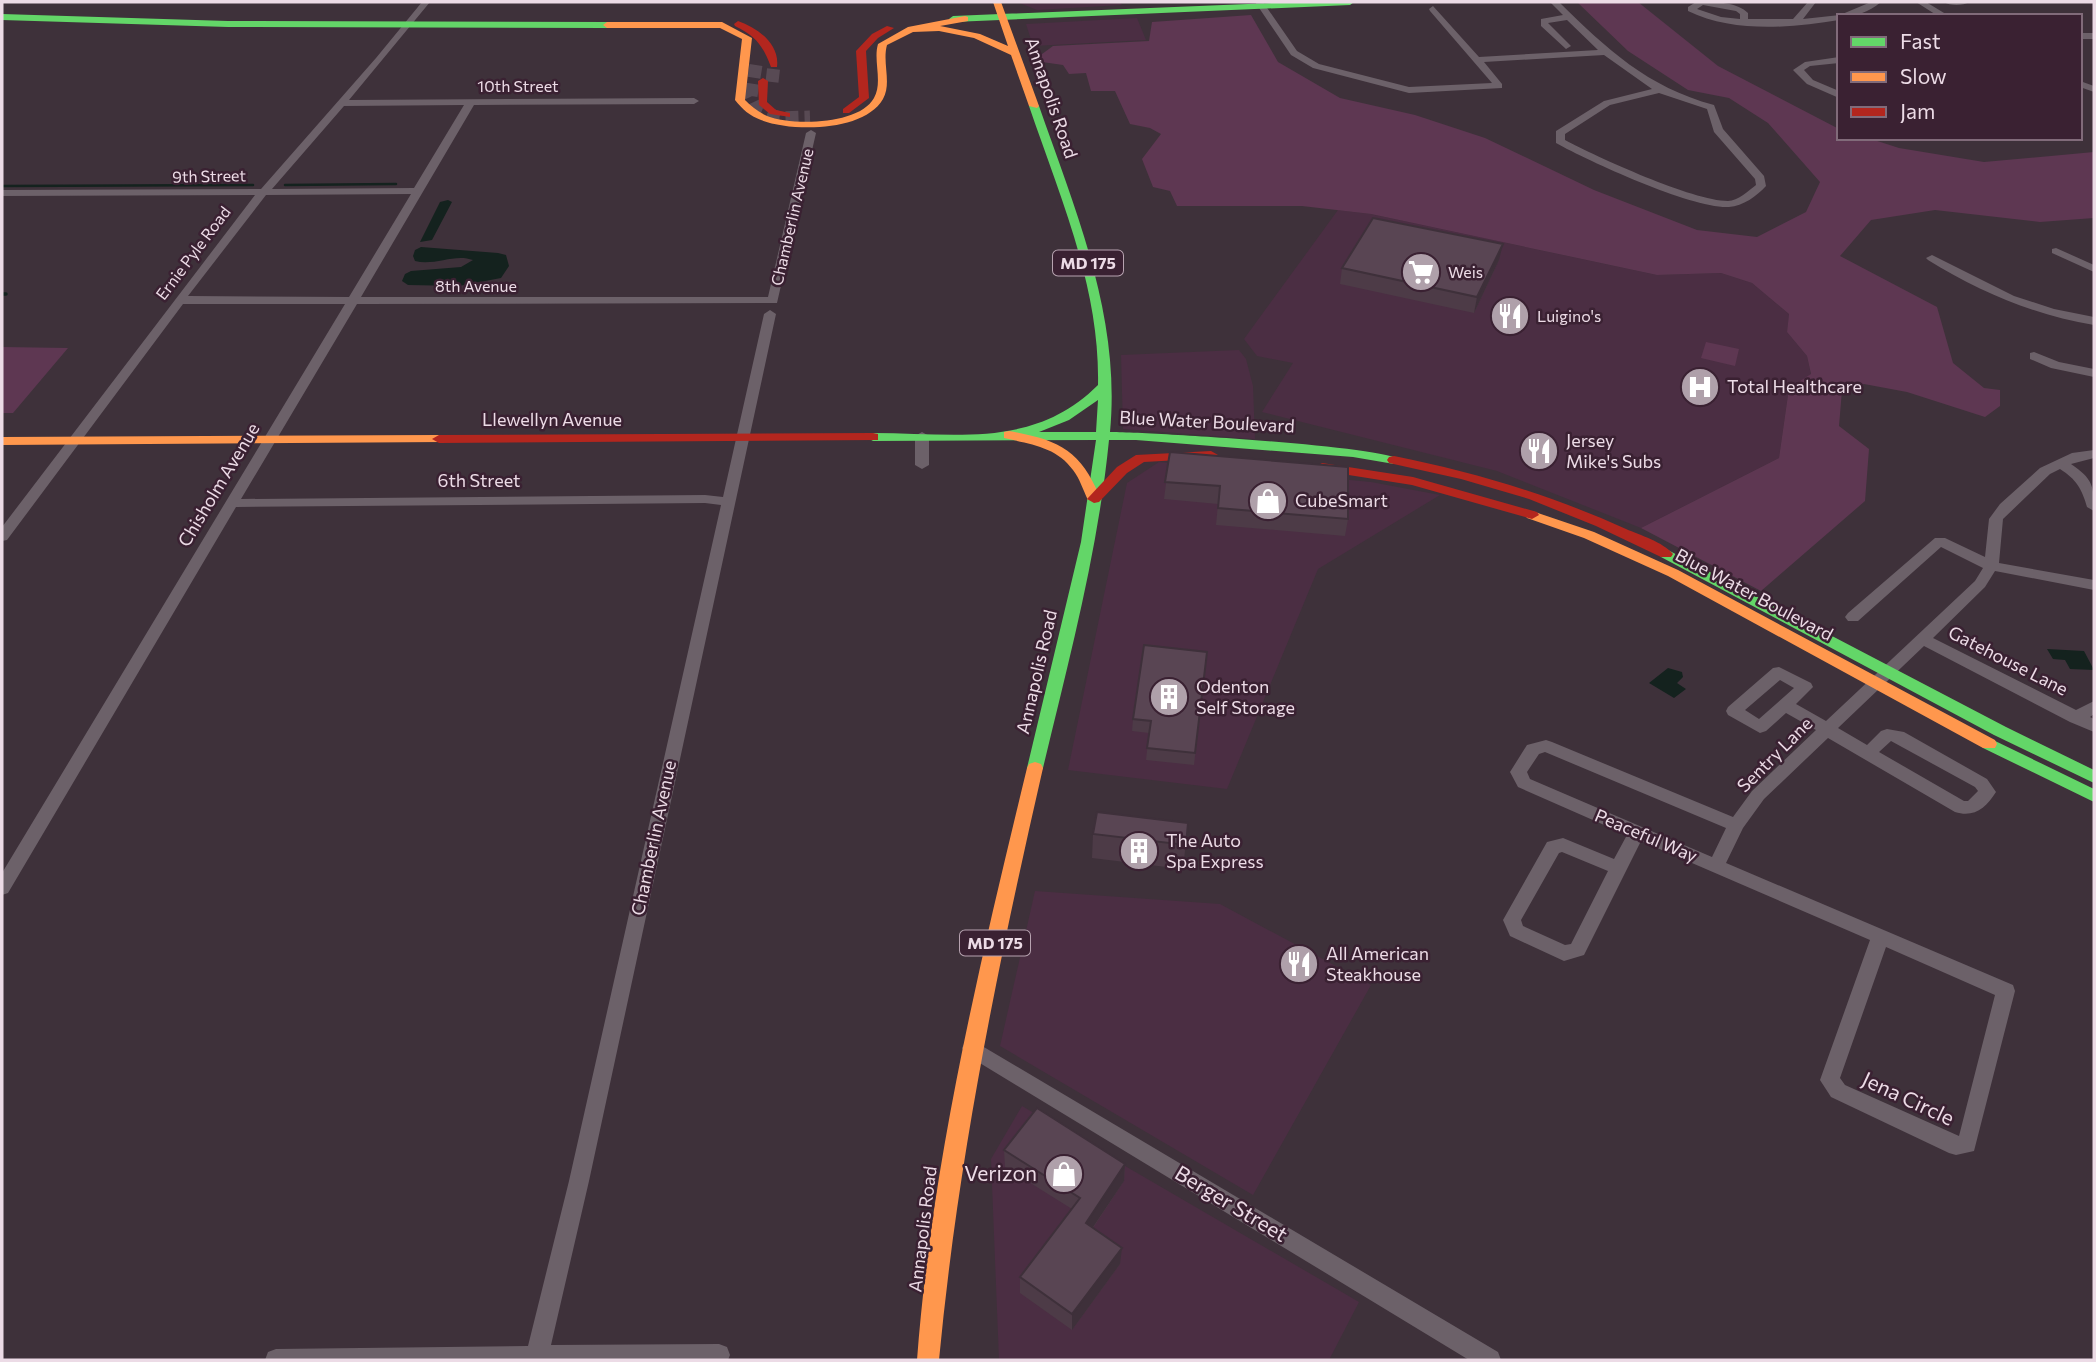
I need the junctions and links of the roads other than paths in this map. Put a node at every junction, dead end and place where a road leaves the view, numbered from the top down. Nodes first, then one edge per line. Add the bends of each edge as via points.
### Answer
1 (426, 2) edge
2 (997, 2) edge
3 (1240, 2) edge
4 (1350, 2) edge
5 (1554, 2) edge
6 (1812, 2) edge
7 (1877, 2) edge
8 (1920, 2) edge
9 (1948, 2) edge
10 (1965, 2) edge
11 (1260, 4) edge
12 (1433, 9) dead end
13 (1111, 12) junction
14 (2, 14) edge
15 (1851, 14) edge
16 (1941, 14) edge
17 (1837, 17) edge
18 (1570, 18) junction
19 (965, 19) junction
20 (1004, 19) junction
21 (1744, 21) junction
22 (1795, 23) junction
23 (408, 26) junction
24 (911, 29) junction
25 (1566, 46) dead end
26 (1605, 52) junction
27 (1015, 53) junction
28 (1477, 60) junction
29 (1837, 60) edge
30 (1659, 90) junction
31 (1837, 94) edge
32 (694, 101) dead end
33 (471, 102) junction
34 (342, 103) junction
35 (810, 125) junction
36 (264, 191) junction
37 (418, 191) junction
38 (2, 193) edge
39 (2056, 251) dead end
40 (1932, 258) dead end
41 (2094, 269) edge
42 (179, 300) junction
43 (773, 301) joint
44 (351, 302) junction
45 (770, 314) dead end
46 (2094, 321) edge
47 (2034, 356) dead end
48 (2094, 373) edge
49 (1103, 387) junction
50 (1009, 435) junction
51 (922, 436) junction
52 (1102, 436) junction
53 (743, 439) junction
54 (75, 440) junction
55 (269, 440) junction
56 (2, 441) edge
57 (2094, 454) edge
58 (1211, 456) junction
59 (2060, 463) junction
60 (922, 465) dead end
61 (1094, 499) junction
62 (727, 502) junction
63 (231, 503) junction
64 (2094, 507) edge
65 (2, 537) edge
66 (1991, 566) junction
67 (2094, 585) edge
68 (1853, 617) dead end
69 (1922, 639) junction
70 (1882, 677) junction
71 (1785, 705) dead end
72 (2094, 707) edge
73 (2076, 718) junction
74 (2094, 726) edge
75 (1827, 730) junction
76 (1868, 753) junction
77 (2094, 777) edge
78 (2094, 796) edge
79 (1736, 825) junction
80 (1637, 832) junction
81 (1716, 866) junction
82 (1618, 869) junction
83 (2, 888) edge
84 (1880, 937) junction
85 (2006, 991) joint
86 (972, 1048) junction
87 (719, 1354) dead end
88 (536, 1359) edge
89 (276, 1360) edge
90 (928, 1360) edge
91 (1490, 1360) edge

1 - 23 street, Ernie Pyle Road
2 - 20 street, Annapolis Road / MD 175
3 - 13 street
4 - 11 street
5 - 18 street
6 - 22 street
7 - 15 street
8 - 16 street
9 - 10 street
11 - 13 street
11 - 28 street via 1299,57 1399,88 1499,86
12 - 28 street
13 - 20 street
14 - 23 street
14 - 23 street via 105,22
17 - 22 street
18 - 25 street via 1544,20
18 - 26 street
19 - 20 street
19 - 24 street
19 - 35 street via 915,22 878,34 866,43 859,58 866,91 860,103
20 - 27 street, Annapolis Road / MD 175
21 - 21 street via 1697,13 1691,9 1702,2 1739,9
21 - 22 street
23 - 24 street via 722,25 747,38 740,100 744,107 765,119 799,124 844,120 869,109 880,99 880,49 890,38
23 - 34 street, Ernie Pyle Road
23 - 35 street via 706,19 742,25 771,48 766,72 771,103
24 - 27 street via 971,30
26 - 28 street
26 - 30 street via 1633,76
27 - 49 street, Annapolis Road / MD 175 via 1093,283 1102,337
29 - 31 street via 1798,70 1810,82
30 - 30 street via 1607,103 1560,133 1560,141 1635,174 1720,203 1737,203 1760,186 1762,182 1718,130 1711,107
32 - 33 street, 10th Street
33 - 34 street, 10th Street
33 - 37 street, Chisholm Avenue
34 - 36 street, Ernie Pyle Road
35 - 43 street, Chamberlin Avenue
36 - 37 street, 9th Street
36 - 38 street, 9th Street
36 - 42 street, Ernie Pyle Road
37 - 44 street, Chisholm Avenue
39 - 41 street
40 - 46 street via 2000,296
42 - 44 street, 8th Avenue
42 - 54 street, Ernie Pyle Road
43 - 44 street, 8th Avenue
44 - 55 street, Chisholm Avenue
45 - 53 street, Chamberlin Avenue
47 - 48 street
49 - 50 street via 1075,416
49 - 52 street, Annapolis Road / MD 175
50 - 51 street, Llewellyn Avenue
50 - 52 street, Llewellyn Avenue
50 - 61 street via 1046,443 1069,454 1080,464
51 - 53 street, Llewellyn Avenue
51 - 60 street
52 - 58 street, Blue Water Boulevard via 1133,448
52 - 61 street, Annapolis Road / MD 175
52 - 70 street, Blue Water Boulevard via 1305,447 1405,462 1486,481 1621,530
53 - 55 street, Llewellyn Avenue
53 - 62 street, Chamberlin Avenue
54 - 55 street, Llewellyn Avenue
54 - 56 street, Llewellyn Avenue
54 - 65 street, Ernie Pyle Road
55 - 63 street, Chisholm Avenue
57 - 59 street
58 - 61 street via 1141,458
58 - 70 street, Blue Water Boulevard via 1380,474 1500,503 1640,556
59 - 64 street via 2085,481
59 - 66 street via 1996,519
61 - 86 street, Annapolis Road / MD 175
62 - 63 street, 6th Street
62 - 88 street, Chamberlin Avenue
63 - 83 street, Chisholm Avenue
66 - 67 street
66 - 68 street via 1940,541
66 - 69 street, Sentry Lane via 1980,584
69 - 70 street, Sentry Lane
69 - 73 street, Gatehouse Lane
70 - 75 street, Sentry Lane
70 - 77 street, Blue Water Boulevard
70 - 78 street, Blue Water Boulevard via 2013,757
71 - 75 street
72 - 73 street, Gatehouse Lane
73 - 74 street, Gatehouse Lane
75 - 76 street
75 - 79 street, Sentry Lane via 1758,795
76 - 76 street via 1961,807 1972,808 1988,792 1981,783 1898,736 1887,735
79 - 80 street, Peaceful Way via 1546,746 1533,749 1518,772 1524,783
79 - 81 street, Sentry Lane
80 - 81 street, Peaceful Way
80 - 82 street
81 - 84 street, Peaceful Way
82 - 82 street via 1577,950 1564,953 1516,931 1512,920 1553,847 1563,845
84 - 85 street, Peaceful Way
84 - 85 street, Jena Circle via 1830,1080 1838,1091 1956,1146 1967,1144
86 - 90 street, Annapolis Road / MD 175 via 940,1235
86 - 91 street, Berger Street
87 - 88 street
88 - 89 street

